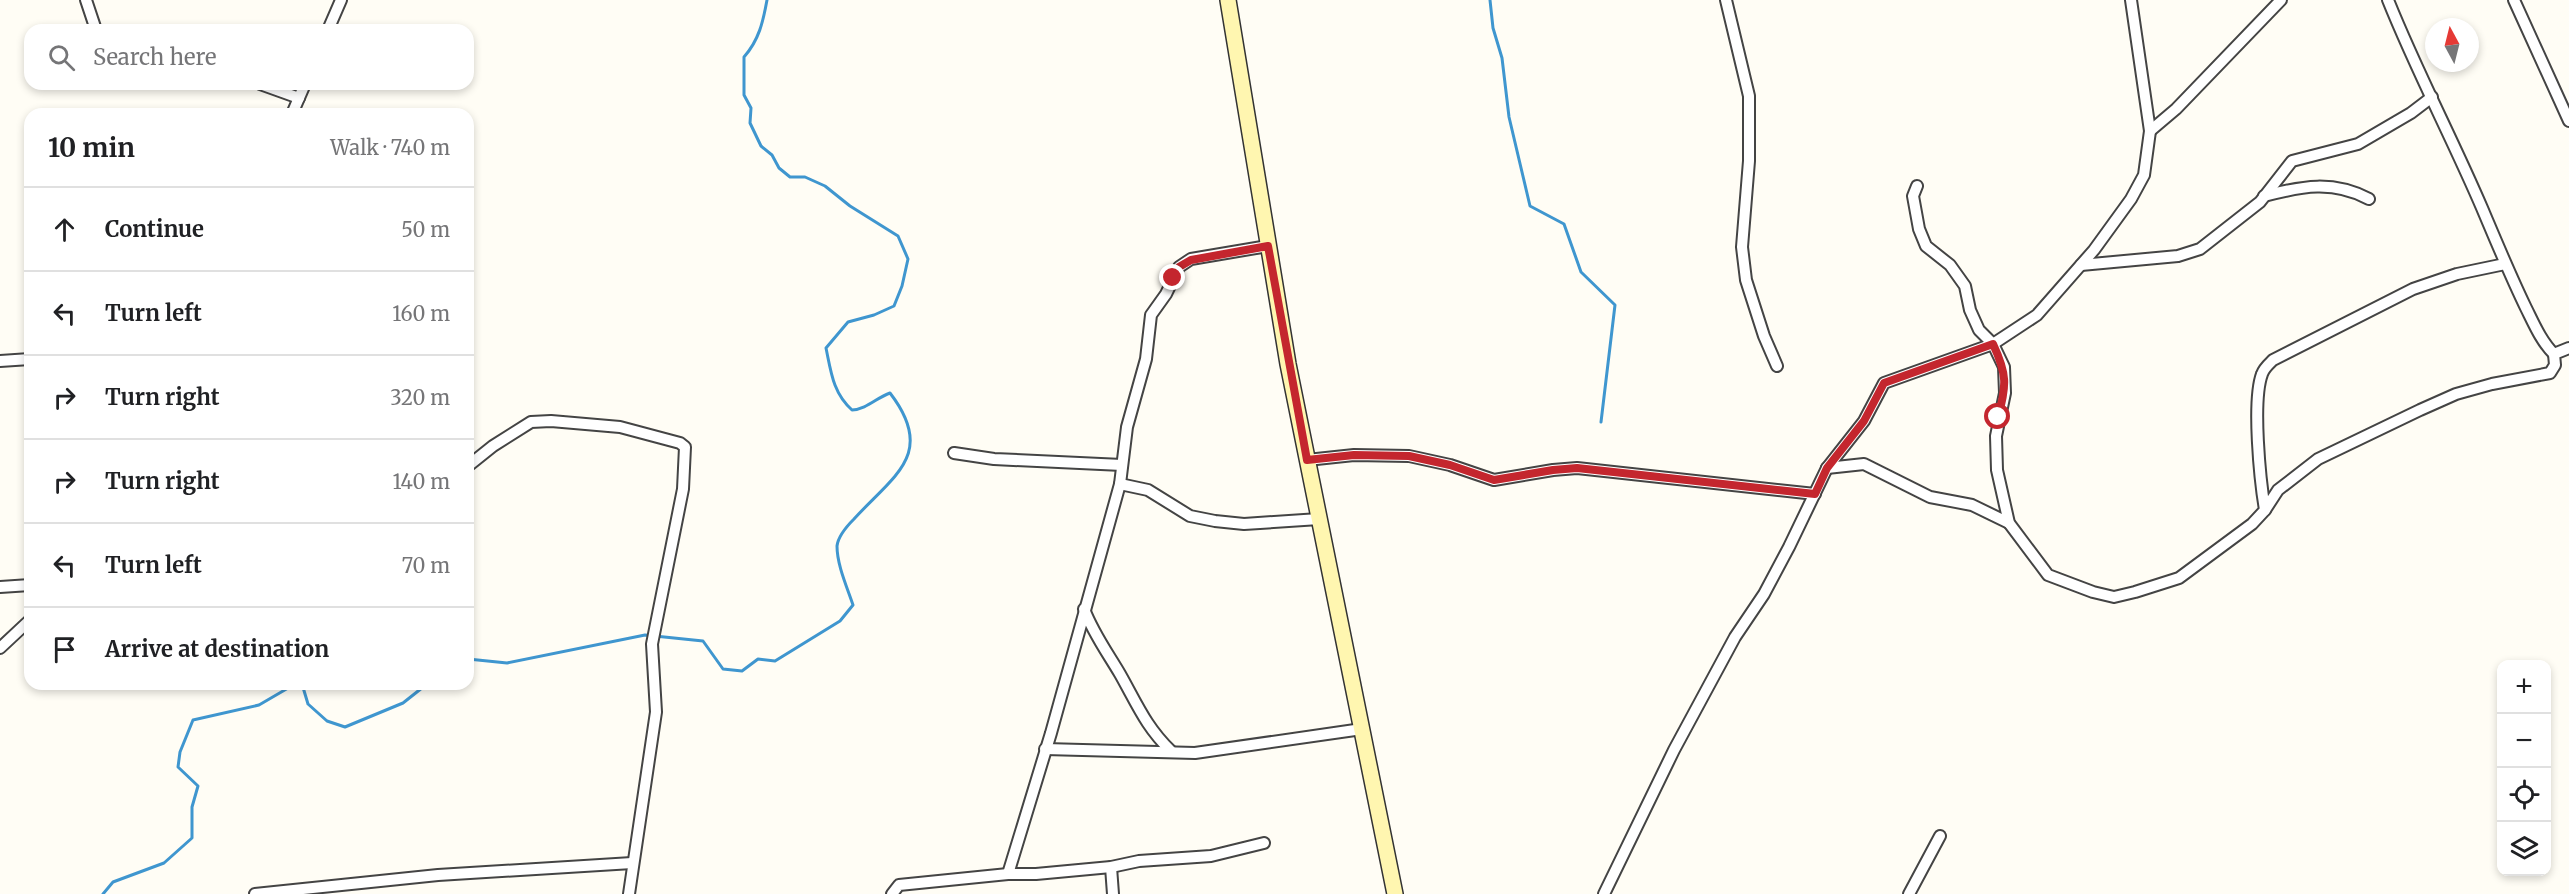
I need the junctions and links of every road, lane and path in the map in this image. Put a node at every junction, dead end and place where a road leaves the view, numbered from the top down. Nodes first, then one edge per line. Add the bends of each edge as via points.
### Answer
1 (86, 0) edge
2 (341, 0) edge
3 (1228, 0) edge
4 (1726, 0) edge
5 (2131, 0) edge
6 (2281, 0) edge
7 (2388, 0) edge
8 (2514, 0) edge
9 (94, 24) edge
10 (331, 24) edge
11 (277, 90) edge
12 (302, 90) edge
13 (2432, 97) junction
14 (299, 98) junction
15 (295, 108) edge
16 (2569, 121) edge
17 (2150, 131) junction
18 (1917, 186) dead end
19 (2264, 196) junction
20 (2369, 199) dead end
21 (1268, 246) junction
22 (2505, 264) junction
23 (2081, 266) junction
24 (1993, 344) junction
25 (2569, 348) edge
26 (2554, 354) junction
27 (24, 359) edge
28 (0, 361) edge
29 (1778, 366) dead end
30 (954, 453) dead end
31 (1307, 460) junction
32 (474, 462) edge
33 (1122, 465) junction
34 (1827, 468) junction
35 (1120, 484) junction
36 (1815, 494) junction
37 (2265, 510) junction
38 (1319, 519) junction
39 (2009, 523) junction
40 (24, 585) edge
41 (0, 587) edge
42 (1084, 609) junction
43 (24, 626) edge
44 (0, 648) edge
45 (1362, 729) junction
46 (1045, 749) junction
47 (1170, 751) junction
48 (1940, 836) dead end
49 (1264, 843) dead end
50 (632, 863) junction
51 (1111, 867) junction
52 (1008, 874) junction
53 (255, 894) edge
54 (629, 894) edge
55 (892, 894) edge
56 (1113, 894) edge
57 (1395, 894) edge
58 (1604, 894) edge
59 (1909, 894) edge

1 - 9 street
2 - 10 street
3 - 21 main road
4 - 29 street via 1749,96 1749,161 1742,247 1746,280
5 - 17 street
6 - 17 street
7 - 13 street
8 - 16 street
11 - 14 street
12 - 14 street
13 - 19 street via 2358,144 2292,161
13 - 22 street
14 - 15 street
17 - 23 street via 2144,176
18 - 24 street via 1914,196 1926,246 1950,265 1965,286 1979,330
19 - 20 street via 2293,188 2318,187 2350,189
19 - 23 street via 2200,249 2178,256
21 - 31 main road
21 - 33 street via 1191,260 1179,267 1151,315 1146,359 1127,427
22 - 26 street via 2542,340
22 - 37 street via 2413,289 2273,360 2261,375 2258,409
23 - 24 street via 2037,315
24 - 34 street via 1884,383 1864,421
24 - 39 street via 2004,367 2005,393 1996,436 1998,471
25 - 26 street
26 - 37 street via 2555,365 2550,373 2456,394 2318,459 2278,490
27 - 28 street
30 - 33 street via 994,459
31 - 36 street via 1354,455 1409,456 1494,480 1577,468
31 - 38 main road
32 - 50 street via 531,422 621,427 685,447 682,489 652,644 656,712
33 - 35 street
34 - 36 street
34 - 39 street via 1864,464 1930,497 1972,505
35 - 38 street via 1148,490 1190,516 1244,524
35 - 42 street
36 - 58 street via 1764,594 1674,750
37 - 39 street via 2179,578 2114,597 2048,576
38 - 45 main road
40 - 41 street
42 - 46 street
42 - 47 street via 1139,711
43 - 44 street
45 - 47 street via 1195,753
45 - 57 main road
46 - 47 street
46 - 52 street
48 - 59 street
49 - 51 street via 1210,856
50 - 53 street via 438,875
50 - 54 street
51 - 52 street
51 - 56 street
52 - 55 street via 899,885

